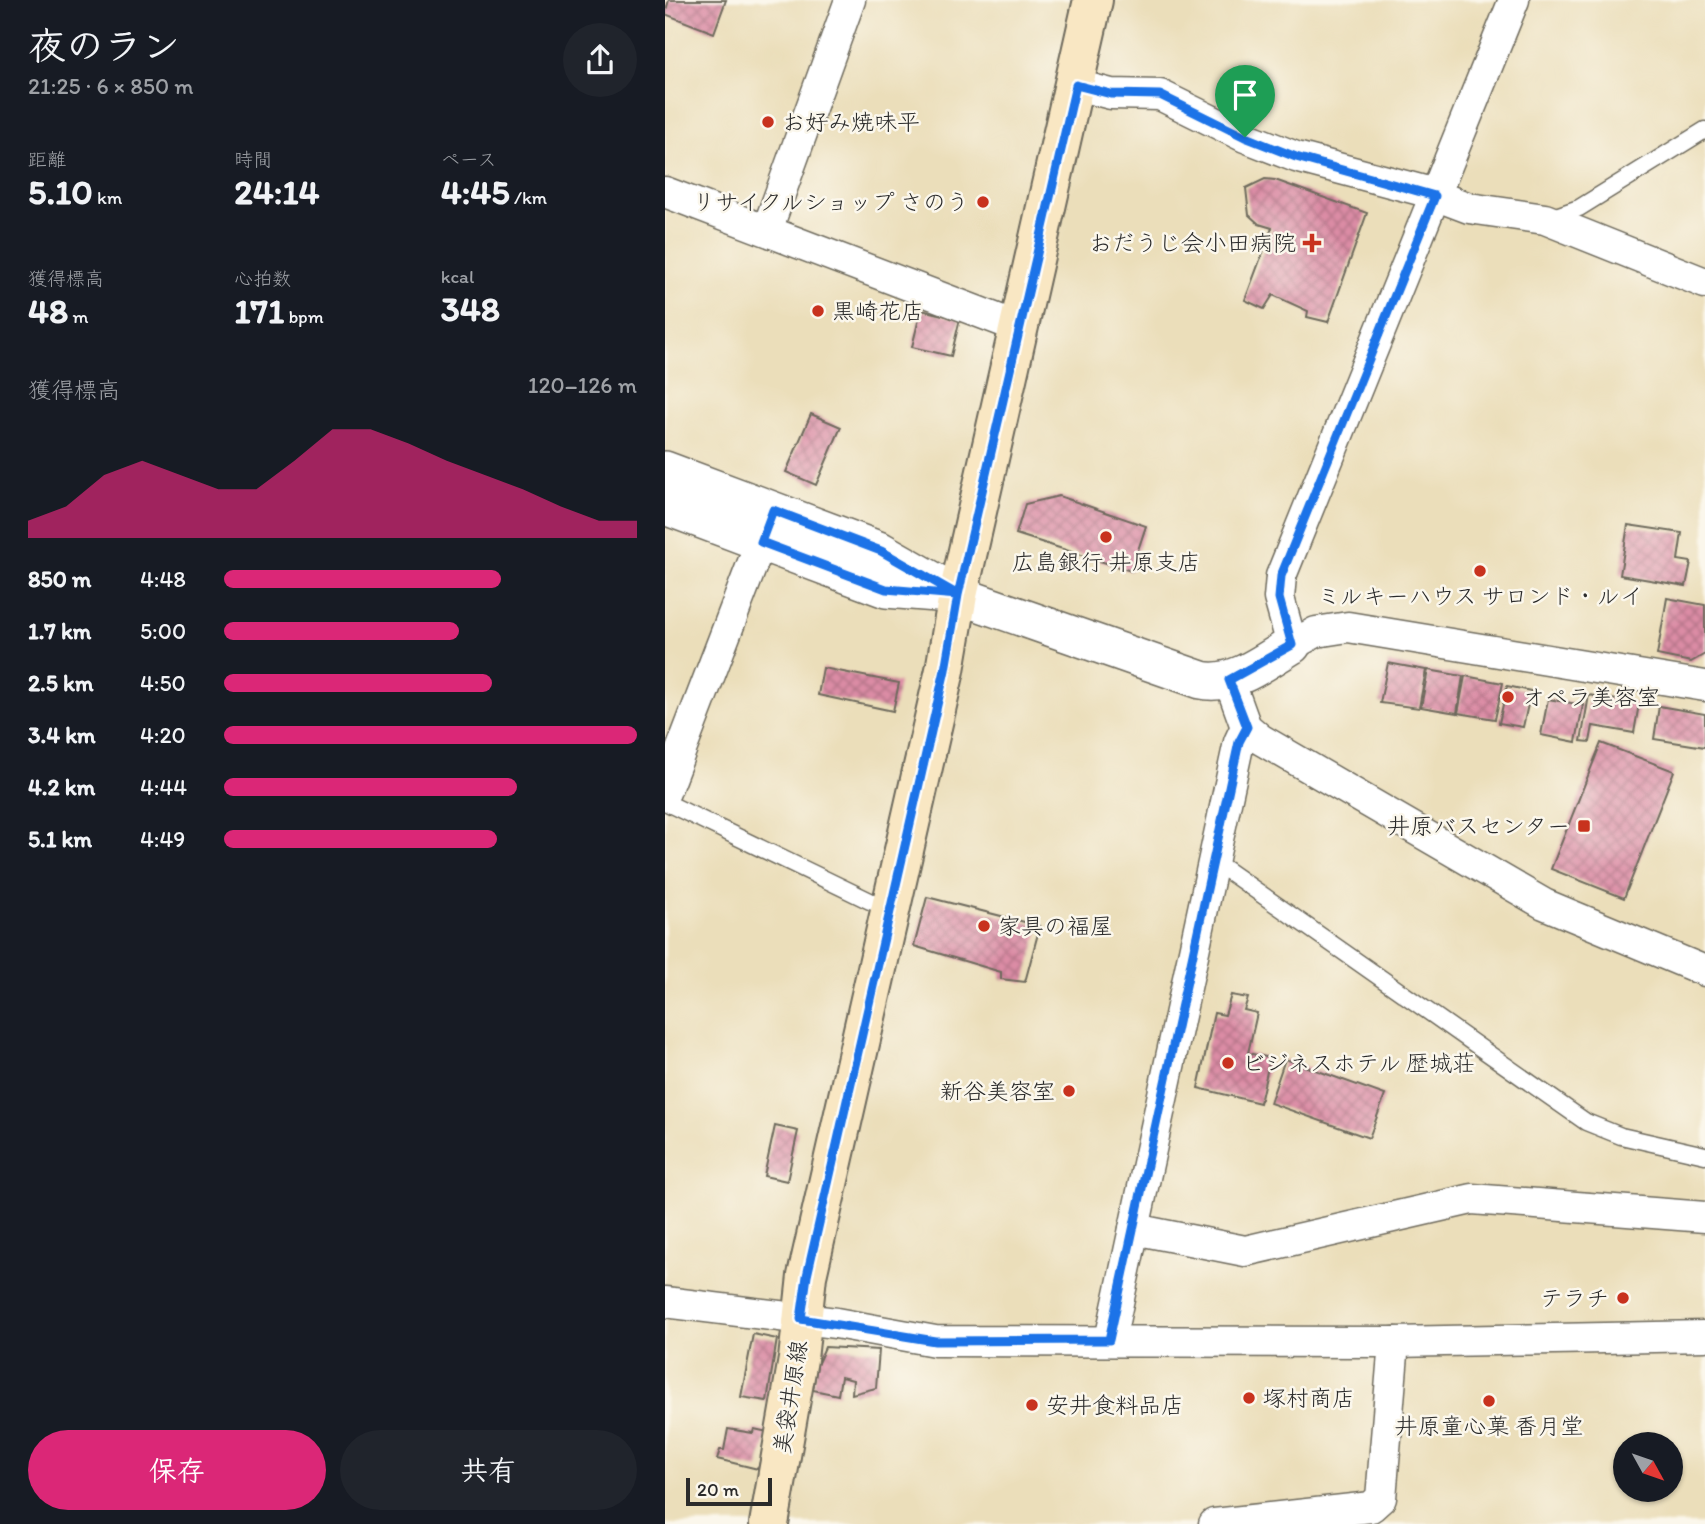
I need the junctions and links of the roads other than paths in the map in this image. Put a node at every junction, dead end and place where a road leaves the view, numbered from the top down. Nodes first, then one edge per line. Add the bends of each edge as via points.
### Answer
1 (850, 0) edge
2 (1093, 0) edge
3 (1514, 0) edge
4 (1076, 85) junction
5 (1705, 130) edge
6 (665, 192) edge
7 (1435, 196) junction
8 (1545, 219) junction
9 (767, 229) junction
10 (1705, 282) edge
11 (1018, 327) junction
12 (665, 470) edge
13 (665, 506) edge
14 (767, 526) junction
15 (958, 595) junction
16 (1292, 645) junction
17 (1229, 680) junction
18 (1705, 686) edge
19 (1247, 727) junction
20 (665, 792) edge
21 (665, 802) edge
22 (1211, 859) junction
23 (891, 908) junction
24 (1705, 971) edge
25 (1705, 1155) edge
26 (1705, 1217) edge
27 (1134, 1229) junction
28 (665, 1302) edge
29 (801, 1319) junction
30 (1705, 1336) edge
31 (1109, 1340) junction
32 (1394, 1342) junction
33 (1370, 1516) edge
34 (769, 1524) edge
35 (1214, 1524) edge

1 - 9 street
2 - 4 main road, 美袋井原線
3 - 7 street
4 - 7 street via 1111,94 1160,95 1296,157
4 - 11 main road, 美袋井原線
5 - 8 lane via 1579,208
6 - 9 street
7 - 8 street via 1469,208
7 - 16 street via 1281,576 1279,598
8 - 10 street
9 - 11 street
11 - 15 main road, 美袋井原線
12 - 14 street
13 - 14 street
14 - 15 street via 881,551
14 - 20 street
15 - 17 street via 1201,680
15 - 23 main road, 美袋井原線
16 - 17 street
16 - 18 street via 1316,632 1348,627
17 - 19 street
19 - 22 street via 1239,742
19 - 24 street via 1544,904
21 - 23 lane
22 - 25 lane via 1586,1122 1621,1136
22 - 27 street
23 - 29 main road, 美袋井原線
26 - 27 street via 1472,1199 1245,1251
27 - 31 street
28 - 29 street
29 - 31 street via 935,1341
29 - 34 main road, 美袋井原線
30 - 32 street
31 - 32 street
32 - 33 street via 1381,1498
33 - 35 street

